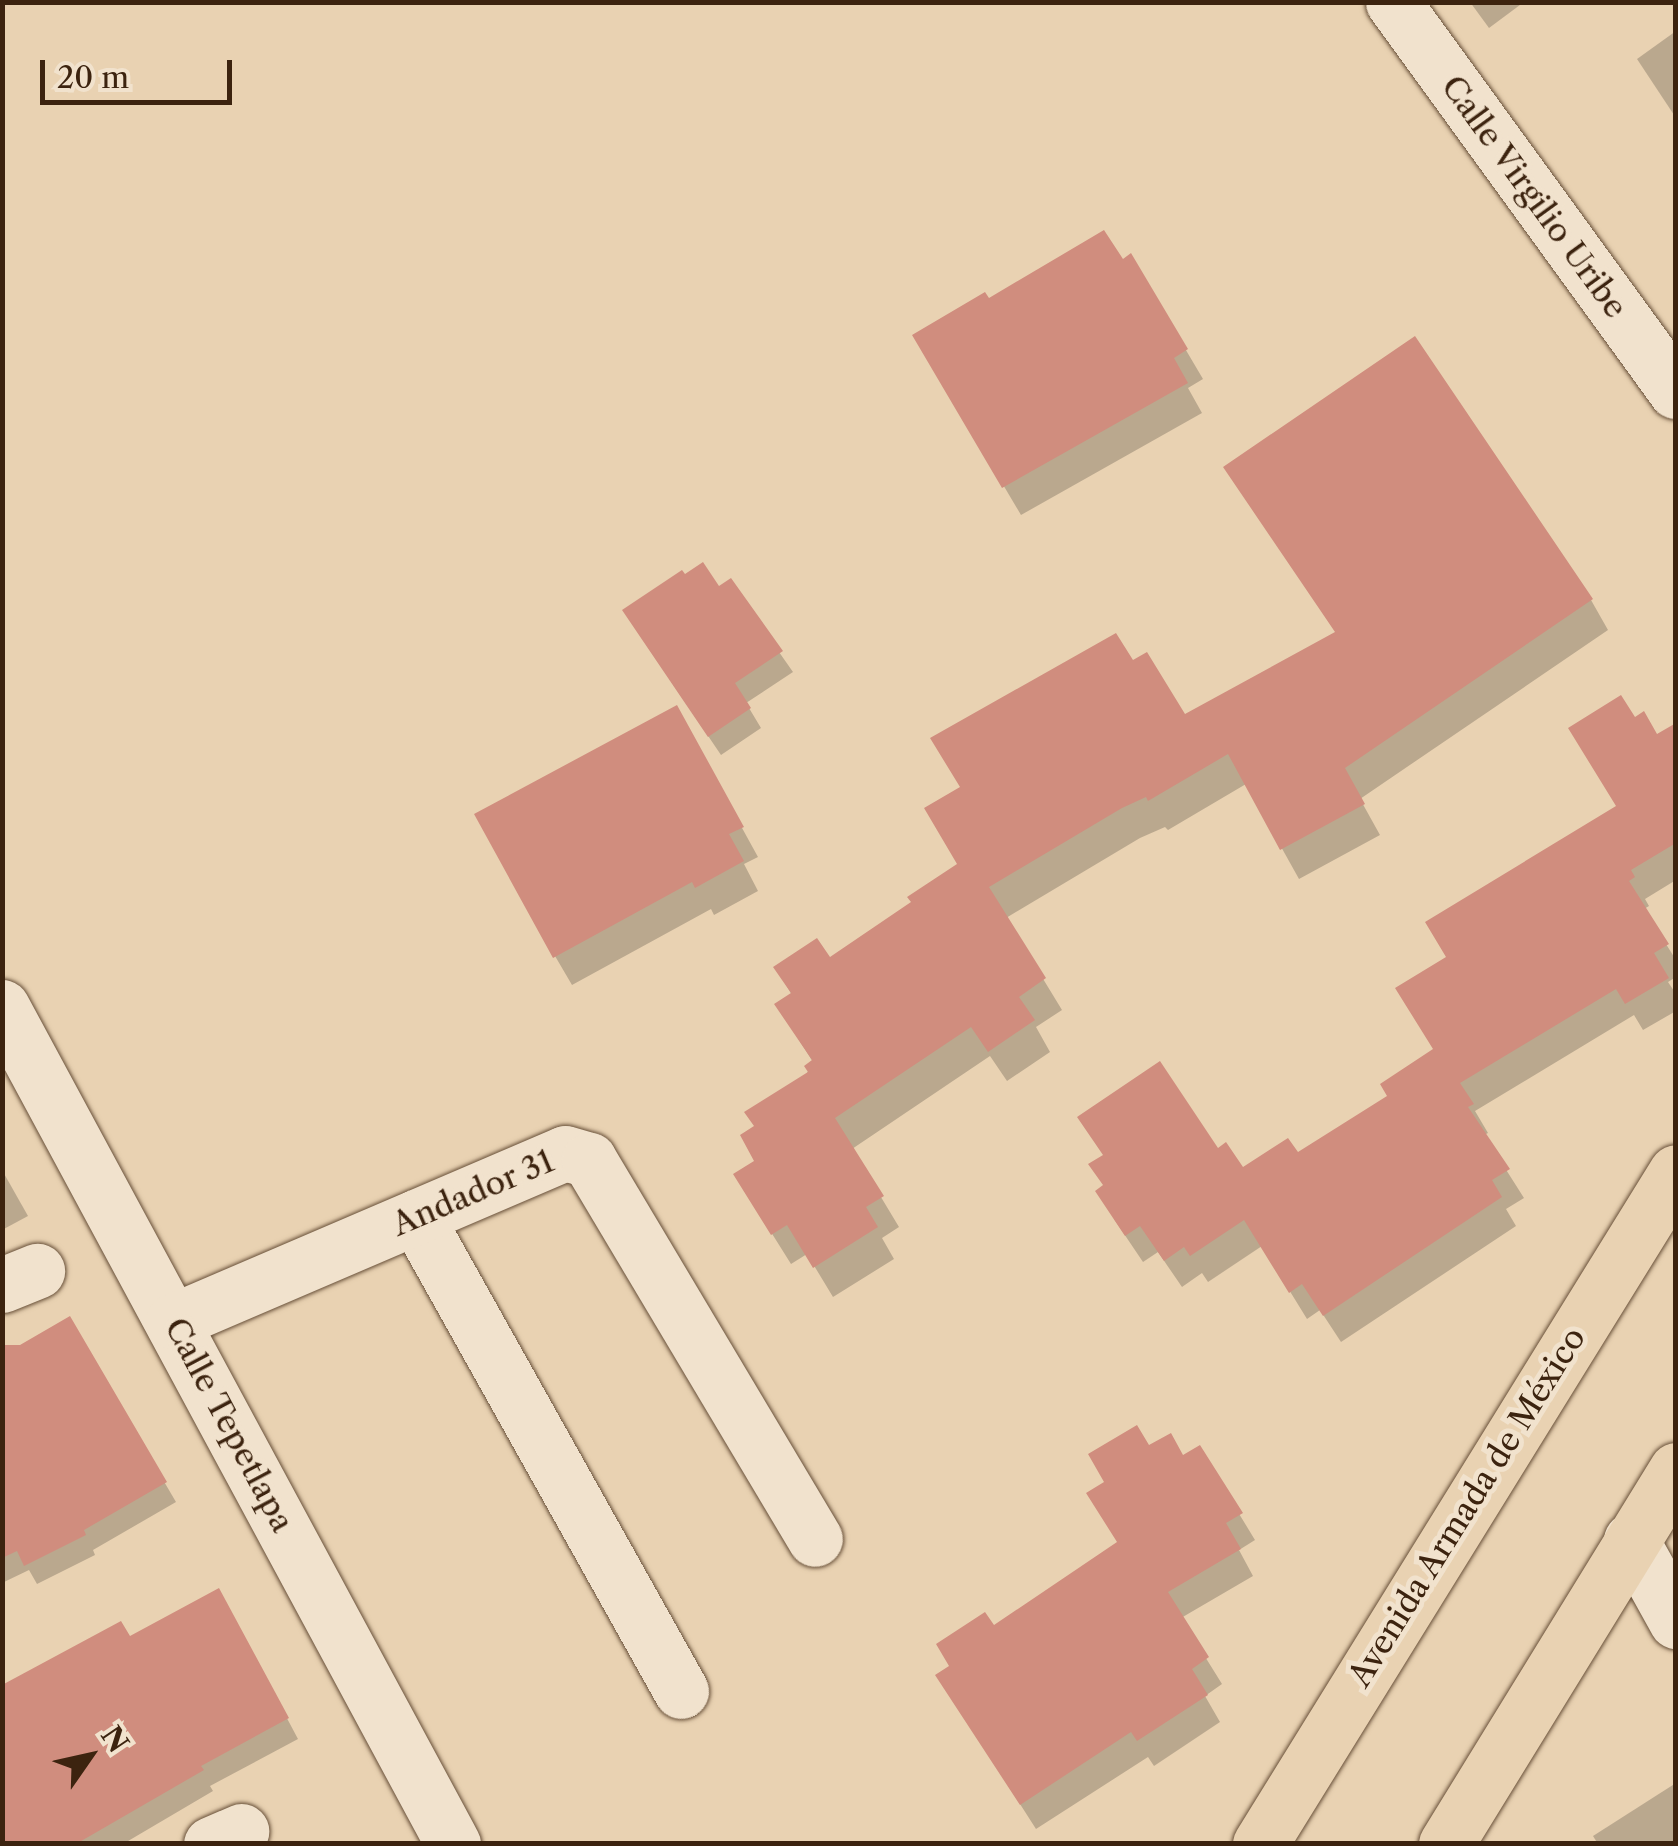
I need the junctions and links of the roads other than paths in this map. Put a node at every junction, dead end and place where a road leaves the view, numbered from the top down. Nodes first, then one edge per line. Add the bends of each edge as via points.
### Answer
1 (1394, 2) edge
2 (1676, 391) edge
3 (2, 1007) edge
4 (1676, 1172) edge
5 (416, 1216) junction
6 (173, 1321) junction
7 (1676, 1470) edge
8 (815, 1539) dead end
9 (1631, 1540) junction
10 (1676, 1621) edge
11 (681, 1691) dead end
12 (453, 1844) edge
13 (1260, 1844) edge
14 (1446, 1844) edge

1 - 2 street, Calle Virgilio Uribe
3 - 6 street, Calle Tepetlapa
4 - 13 main road, Avenida Armada de México
5 - 6 street, Andador 31
5 - 8 street, Andador 31 via 565,1153 588,1160
5 - 11 street
6 - 12 street, Calle Tepetlapa
7 - 9 main road
9 - 10 street
9 - 14 main road

